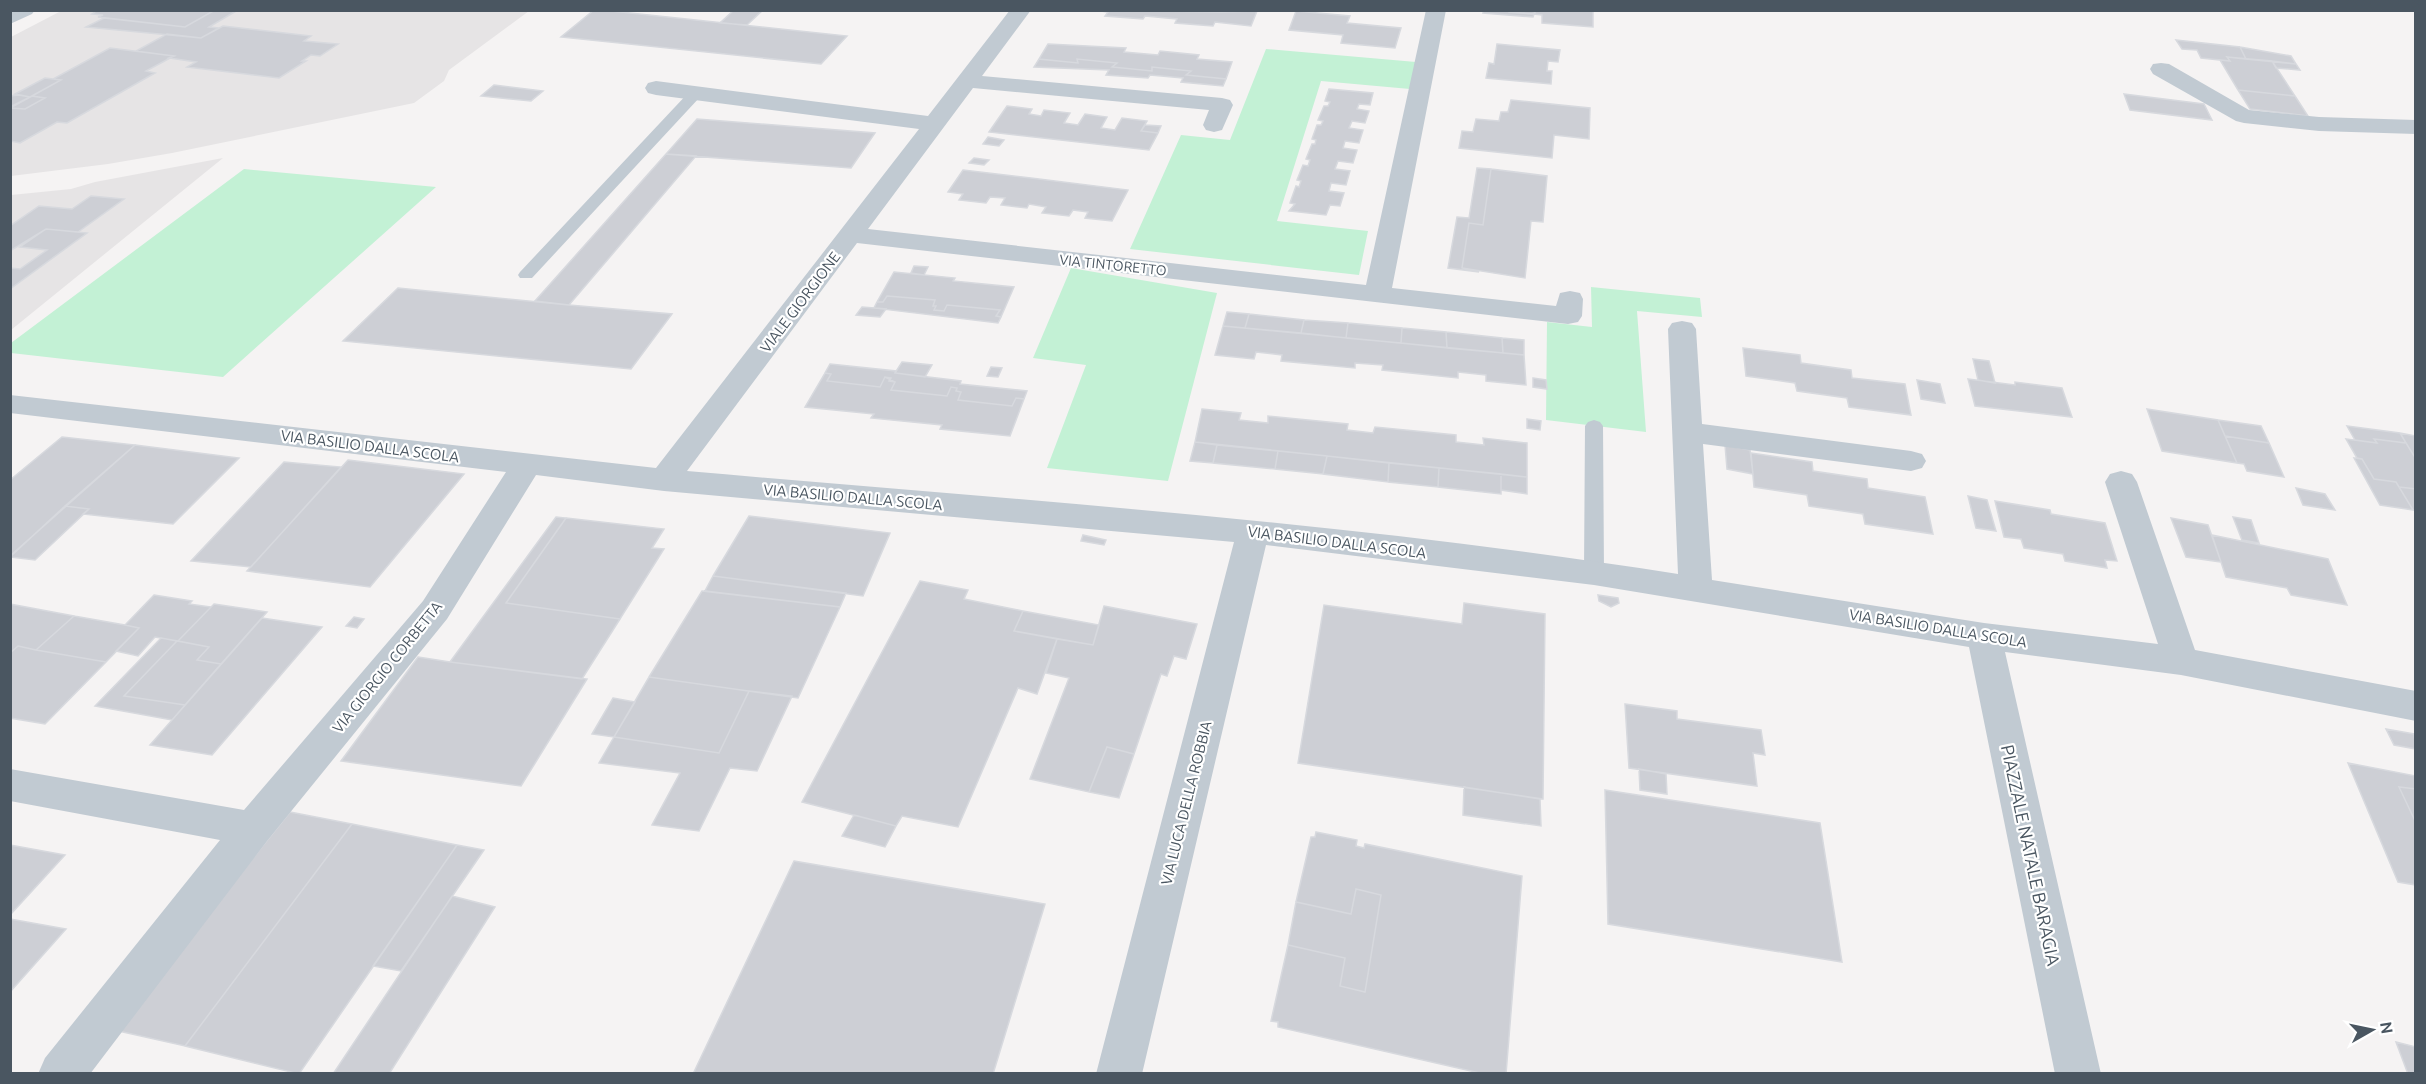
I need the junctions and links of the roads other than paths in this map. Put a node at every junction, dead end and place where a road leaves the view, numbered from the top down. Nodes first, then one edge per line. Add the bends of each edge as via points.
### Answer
1 (25, 10) edge
2 (1021, 10) edge
3 (1436, 10) edge
4 (10, 18) edge
5 (2161, 69) dead end
6 (969, 81) junction
7 (656, 88) dead end
8 (695, 94) junction
9 (935, 124) junction
10 (1214, 125) dead end
11 (2415, 128) edge
12 (850, 235) junction
13 (526, 275) dead end
14 (1377, 294) junction
15 (1570, 299) dead end
16 (1682, 329) dead end
17 (10, 404) edge
18 (1594, 426) dead end
19 (1687, 432) junction
20 (1911, 461) dead end
21 (527, 464) junction
22 (664, 480) junction
23 (2121, 482) dead end
24 (1253, 532) junction
25 (1594, 573) junction
26 (1696, 589) junction
27 (1983, 636) junction
28 (2181, 661) junction
29 (2415, 706) edge
30 (10, 785) edge
31 (253, 829) junction
32 (61, 1074) edge
33 (1119, 1074) edge
34 (2078, 1074) edge

1 - 4 street
2 - 6 street, VIALE GIORGIONE
3 - 14 street
5 - 11 street via 2244,116
6 - 9 street, VIALE GIORGIONE
6 - 10 street via 1222,105
7 - 8 street
8 - 9 street
8 - 13 lane
9 - 12 street, VIALE GIORGIONE
12 - 14 street, VIA TINTORETTO
12 - 22 street, VIALE GIORGIONE
14 - 15 street, VIA TINTORETTO via 1568,316
16 - 19 street
17 - 21 street, VIA BASILIO DALLA SCOLA
18 - 25 lane
19 - 20 street
19 - 26 street
21 - 22 street, VIA BASILIO DALLA SCOLA
21 - 31 street, VIA GIORGIO CORBETTA via 435,610
22 - 24 street, VIA BASILIO DALLA SCOLA
23 - 28 street
24 - 25 street, VIA BASILIO DALLA SCOLA
24 - 33 street, VIA LUCA DELLA ROBBIA
25 - 26 street, VIA BASILIO DALLA SCOLA
26 - 27 street, VIA BASILIO DALLA SCOLA
27 - 28 street, VIA BASILIO DALLA SCOLA
27 - 34 street, PIAZZALE NATALE BARAGIA
28 - 29 street, VIA BASILIO DALLA SCOLA
30 - 31 street
31 - 32 street, VIA GIORGIO CORBETTA

